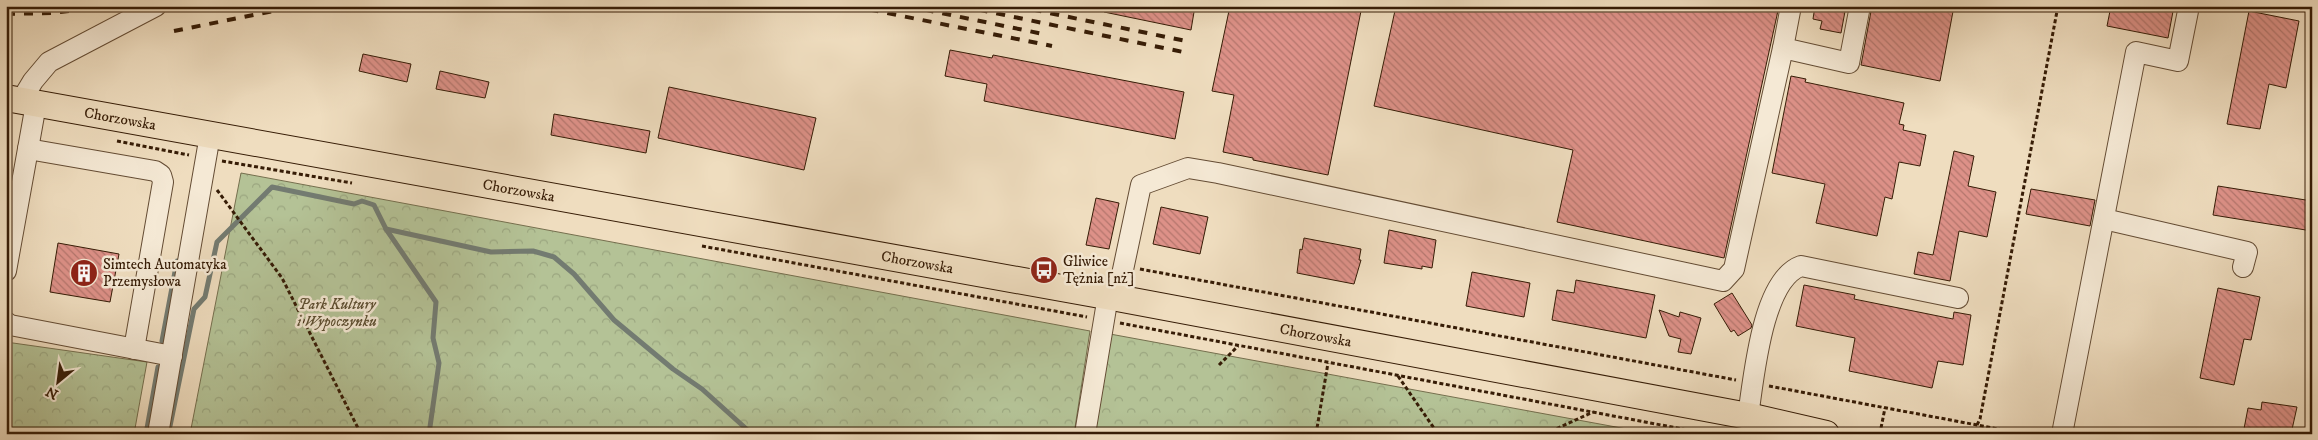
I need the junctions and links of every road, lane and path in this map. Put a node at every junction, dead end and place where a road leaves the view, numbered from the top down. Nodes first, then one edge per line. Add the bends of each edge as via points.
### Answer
1 (156, 6) edge
2 (1791, 6) edge
3 (1860, 6) edge
4 (2058, 6) edge
5 (2188, 6) edge
6 (1783, 48) junction
7 (21, 101) edge
8 (28, 149) junction
9 (207, 155) junction
10 (361, 185) dead end
11 (2104, 219) junction
12 (693, 245) dead end
13 (1076, 257) dead end
14 (1124, 266) junction
15 (2243, 267) dead end
16 (6, 271) edge
17 (1958, 298) dead end
18 (1110, 305) junction
19 (6, 322) edge
20 (1238, 346) junction
21 (134, 349) junction
22 (172, 356) junction
23 (1328, 364) junction
24 (1219, 365) dead end
25 (1398, 375) junction
26 (1753, 383) junction
27 (1885, 408) junction
28 (1593, 412) junction
29 (1748, 416) junction
30 (1977, 425) junction
31 (1882, 428) dead end
32 (158, 434) edge
33 (361, 434) edge
34 (1084, 434) edge
35 (1316, 434) edge
36 (1438, 434) edge
37 (1545, 434) edge
38 (1709, 434) edge
39 (1826, 434) edge
40 (2025, 434) edge
41 (2062, 434) edge

1 - 7 street via 48,62
2 - 6 street
3 - 6 street via 1849,63
4 - 30 path
5 - 11 street via 2178,61 2136,52
6 - 14 street via 1734,269 1723,280 1188,168 1142,185
7 - 8 street
7 - 9 main road, Chorzowska
8 - 16 street
8 - 21 street via 155,171 161,175 163,182
9 - 10 path
9 - 18 main road, Chorzowska
9 - 22 street
9 - 33 path via 282,278
11 - 15 street via 2247,252
11 - 41 street
12 - 18 path
13 - 14 path
14 - 18 street
14 - 26 path
17 - 26 street via 1801,266 1783,278 1768,306
18 - 20 path
18 - 29 main road, Chorzowska
18 - 34 street
19 - 21 street
20 - 23 path
20 - 24 path
21 - 22 street
22 - 32 street
23 - 25 path
23 - 35 path
25 - 28 path
25 - 36 path
26 - 27 path
26 - 29 street
27 - 30 path
27 - 31 path
28 - 37 path
28 - 38 path
29 - 39 main road, Chorzowska
30 - 40 path

